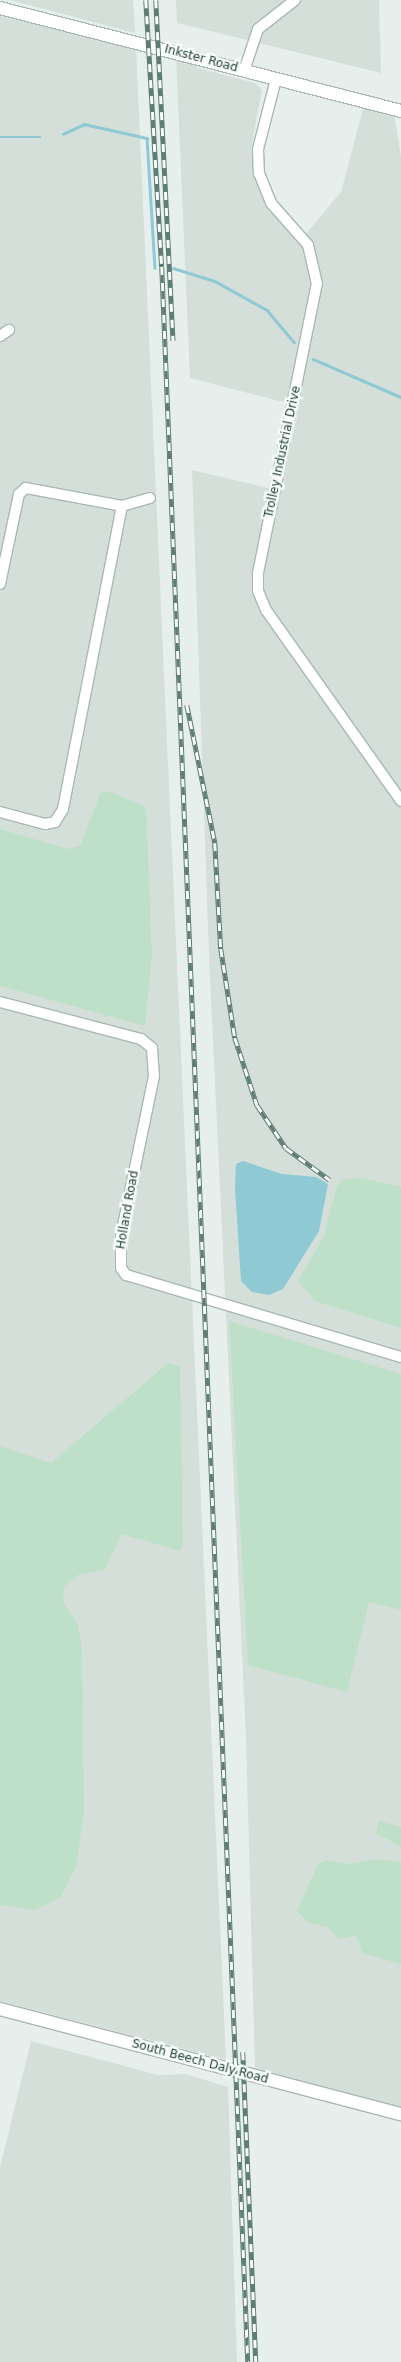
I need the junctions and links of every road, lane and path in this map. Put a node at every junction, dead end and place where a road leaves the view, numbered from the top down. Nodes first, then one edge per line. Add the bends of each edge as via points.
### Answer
1 (295, 0) edge
2 (0, 8) edge
3 (244, 71) junction
4 (276, 80) junction
5 (401, 111) edge
6 (9, 330) dead end
7 (0, 336) edge
8 (150, 498) dead end
9 (122, 506) junction
10 (0, 584) edge
11 (401, 801) edge
12 (0, 812) edge
13 (0, 1002) edge
14 (401, 1357) edge
15 (0, 2010) edge
16 (401, 2114) edge

1 - 3 street via 258,29
2 - 3 street, Inkster Road
3 - 4 street, Inkster Road
4 - 5 street, Inkster Road
4 - 11 street, Trolley Industrial Drive via 258,149 259,173 271,203 308,245 317,283 258,574 258,591 266,610
6 - 7 street
8 - 9 street
9 - 10 street via 26,488 19,494
9 - 12 street via 63,809 55,822 46,824
13 - 14 street, Holland Road via 141,1039 152,1048 154,1076 121,1236 120,1262 126,1275
15 - 16 street, South Beech Daly Road

